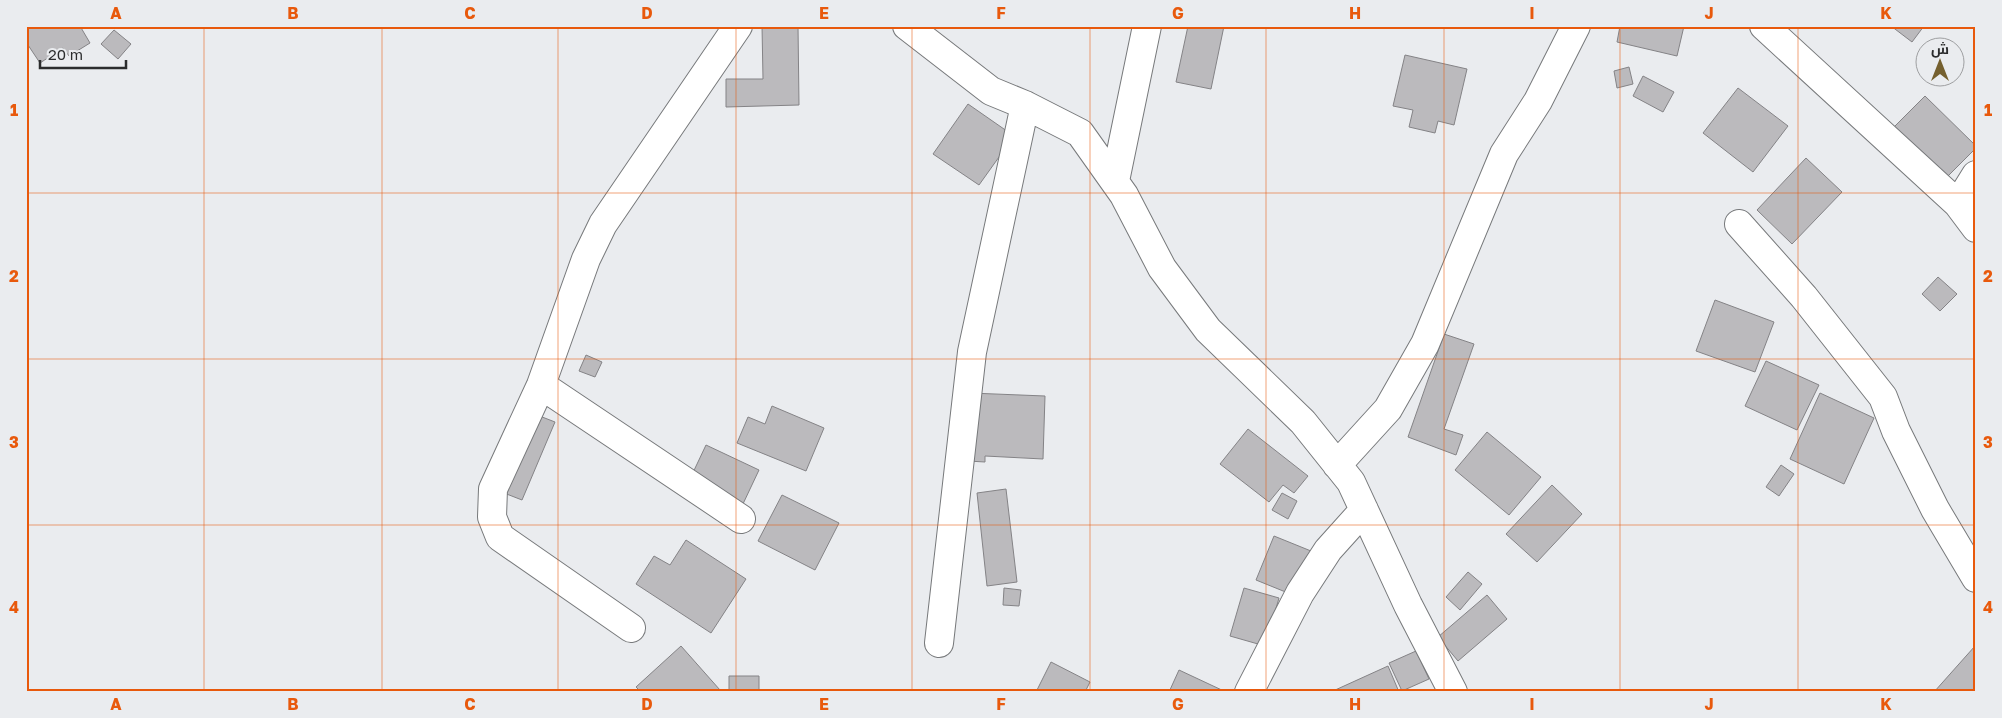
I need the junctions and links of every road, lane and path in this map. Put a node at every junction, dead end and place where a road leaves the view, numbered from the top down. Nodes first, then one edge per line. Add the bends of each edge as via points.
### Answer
1 (738, 26) edge
2 (907, 26) edge
3 (1147, 26) edge
4 (1576, 26) edge
5 (1764, 26) edge
6 (1025, 105) junction
7 (1976, 175) edge
8 (1114, 181) junction
9 (1958, 204) junction
10 (1739, 224) dead end
11 (1976, 228) edge
12 (541, 385) junction
13 (1337, 465) junction
14 (1364, 510) junction
15 (741, 519) dead end
16 (1976, 578) edge
17 (631, 628) dead end
18 (939, 643) dead end
19 (1249, 692) edge
20 (1453, 692) edge

1 - 12 street via 604,224 586,258
2 - 6 street via 991,91
3 - 8 street
4 - 13 street via 1538,100 1504,154 1426,344 1388,409
5 - 9 street
6 - 8 street via 1080,133
6 - 18 street via 972,352
7 - 9 street
8 - 13 street via 1162,268 1208,330 1303,422
9 - 11 street
10 - 16 street via 1804,297 1883,397 1935,510
12 - 15 street
12 - 17 street via 493,489 492,517 500,537
13 - 14 street via 1351,482
14 - 19 street via 1328,550 1300,593
14 - 20 street

